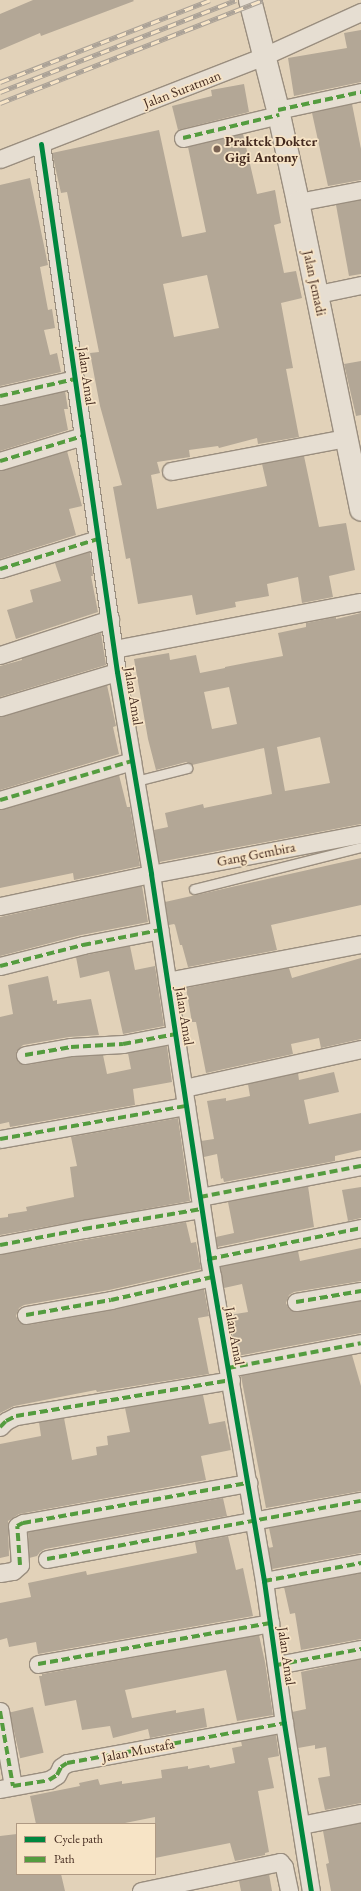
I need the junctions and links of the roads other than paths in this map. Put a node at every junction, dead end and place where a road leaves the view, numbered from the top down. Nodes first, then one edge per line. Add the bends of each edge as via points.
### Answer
1 (250, 0) edge
2 (361, 12) edge
3 (264, 56) junction
4 (361, 92) edge
5 (279, 112) junction
6 (183, 138) dead end
7 (41, 144) junction
8 (0, 160) edge
9 (361, 190) edge
10 (298, 202) junction
11 (361, 285) edge
12 (318, 294) junction
13 (75, 379) junction
14 (0, 396) edge
15 (83, 436) junction
16 (346, 438) junction
17 (0, 461) edge
18 (356, 461) edge
19 (171, 471) dead end
20 (361, 510) edge
21 (98, 539) junction
22 (0, 569) edge
23 (361, 602) edge
24 (110, 619) junction
25 (114, 649) junction
26 (0, 655) edge
27 (117, 672) junction
28 (0, 707) edge
29 (132, 761) junction
30 (187, 768) dead end
31 (136, 781) junction
32 (0, 800) edge
33 (361, 834) edge
34 (361, 847) edge
35 (151, 874) junction
36 (194, 889) dead end
37 (0, 906) edge
38 (160, 930) junction
39 (361, 944) edge
40 (0, 966) edge
41 (167, 981) junction
42 (176, 1034) junction
43 (361, 1049) edge
44 (25, 1055) dead end
45 (184, 1088) junction
46 (186, 1106) junction
47 (0, 1139) edge
48 (361, 1166) edge
49 (201, 1203) junction
50 (361, 1228) edge
51 (0, 1245) edge
52 (209, 1259) junction
53 (212, 1277) junction
54 (361, 1291) edge
55 (296, 1302) dead end
56 (26, 1315) dead end
57 (361, 1343) edge
58 (229, 1374) junction
59 (0, 1427) edge
60 (248, 1483) junction
61 (361, 1501) edge
62 (254, 1520) junction
63 (47, 1559) dead end
64 (361, 1563) edge
65 (0, 1573) edge
66 (264, 1581) junction
67 (270, 1623) junction
68 (361, 1649) edge
69 (38, 1664) dead end
70 (277, 1665) junction
71 (0, 1711) edge
72 (284, 1723) junction
73 (6, 1788) edge
74 (361, 1813) edge
75 (301, 1825) junction
76 (141, 1891) edge
77 (289, 1891) edge
78 (311, 1891) edge

1 - 3 street, Jalan Jemadi
2 - 3 street, Jalan Suratman
3 - 5 street, Jalan Jemadi
3 - 7 street, Jalan Suratman
4 - 5 street
5 - 6 street
5 - 10 street, Jalan Jemadi
7 - 8 street, Jalan Suratman
7 - 13 street, Jalan Amal
9 - 10 street
10 - 12 street, Jalan Jemadi
11 - 12 street
12 - 16 street, Jalan Jemadi
13 - 14 street
13 - 15 street, Jalan Amal
15 - 17 street
15 - 21 street, Jalan Amal
16 - 18 street, Jalan Jemadi
16 - 19 street
18 - 20 street, Jalan Jemadi
21 - 22 street
21 - 24 street, Jalan Amal
23 - 25 street
24 - 25 street, Jalan Amal
24 - 26 street
25 - 27 street, Jalan Amal
27 - 28 street
27 - 29 street, Jalan Amal
29 - 31 street, Jalan Amal
29 - 32 street
30 - 31 lane
31 - 35 street, Jalan Amal
33 - 35 street, Gang Gembira
34 - 36 lane
35 - 37 street, Gang Gembira
35 - 38 street, Jalan Amal
38 - 40 street via 83,945
38 - 41 street, Jalan Amal
39 - 41 street
41 - 42 street, Jalan Amal
42 - 44 street via 123,1044
42 - 45 street, Jalan Amal
43 - 45 street
45 - 46 street, Jalan Amal
46 - 47 street
46 - 49 street, Jalan Amal
48 - 49 street
49 - 51 street
49 - 52 street, Jalan Amal
50 - 52 street
52 - 53 street, Jalan Amal
53 - 56 street via 111,1300
53 - 58 street, Jalan Amal
54 - 55 street
57 - 58 street
58 - 59 street via 16,1416
58 - 60 street, Jalan Amal
60 - 62 street, Jalan Amal
60 - 65 street via 24,1523 17,1526 20,1565 13,1571
61 - 62 street
62 - 63 street
62 - 66 street, Jalan Amal
64 - 66 street
66 - 67 street, Jalan Amal
67 - 69 street
67 - 70 street, Jalan Amal
68 - 70 street
70 - 72 street, Jalan Amal
71 - 73 street
72 - 73 street, Jalan Mustafa via 68,1763 61,1767 58,1775 49,1780
72 - 75 street, Jalan Amal
74 - 75 street
75 - 78 street, Jalan Amal
76 - 77 street via 280,1862 284,1867

